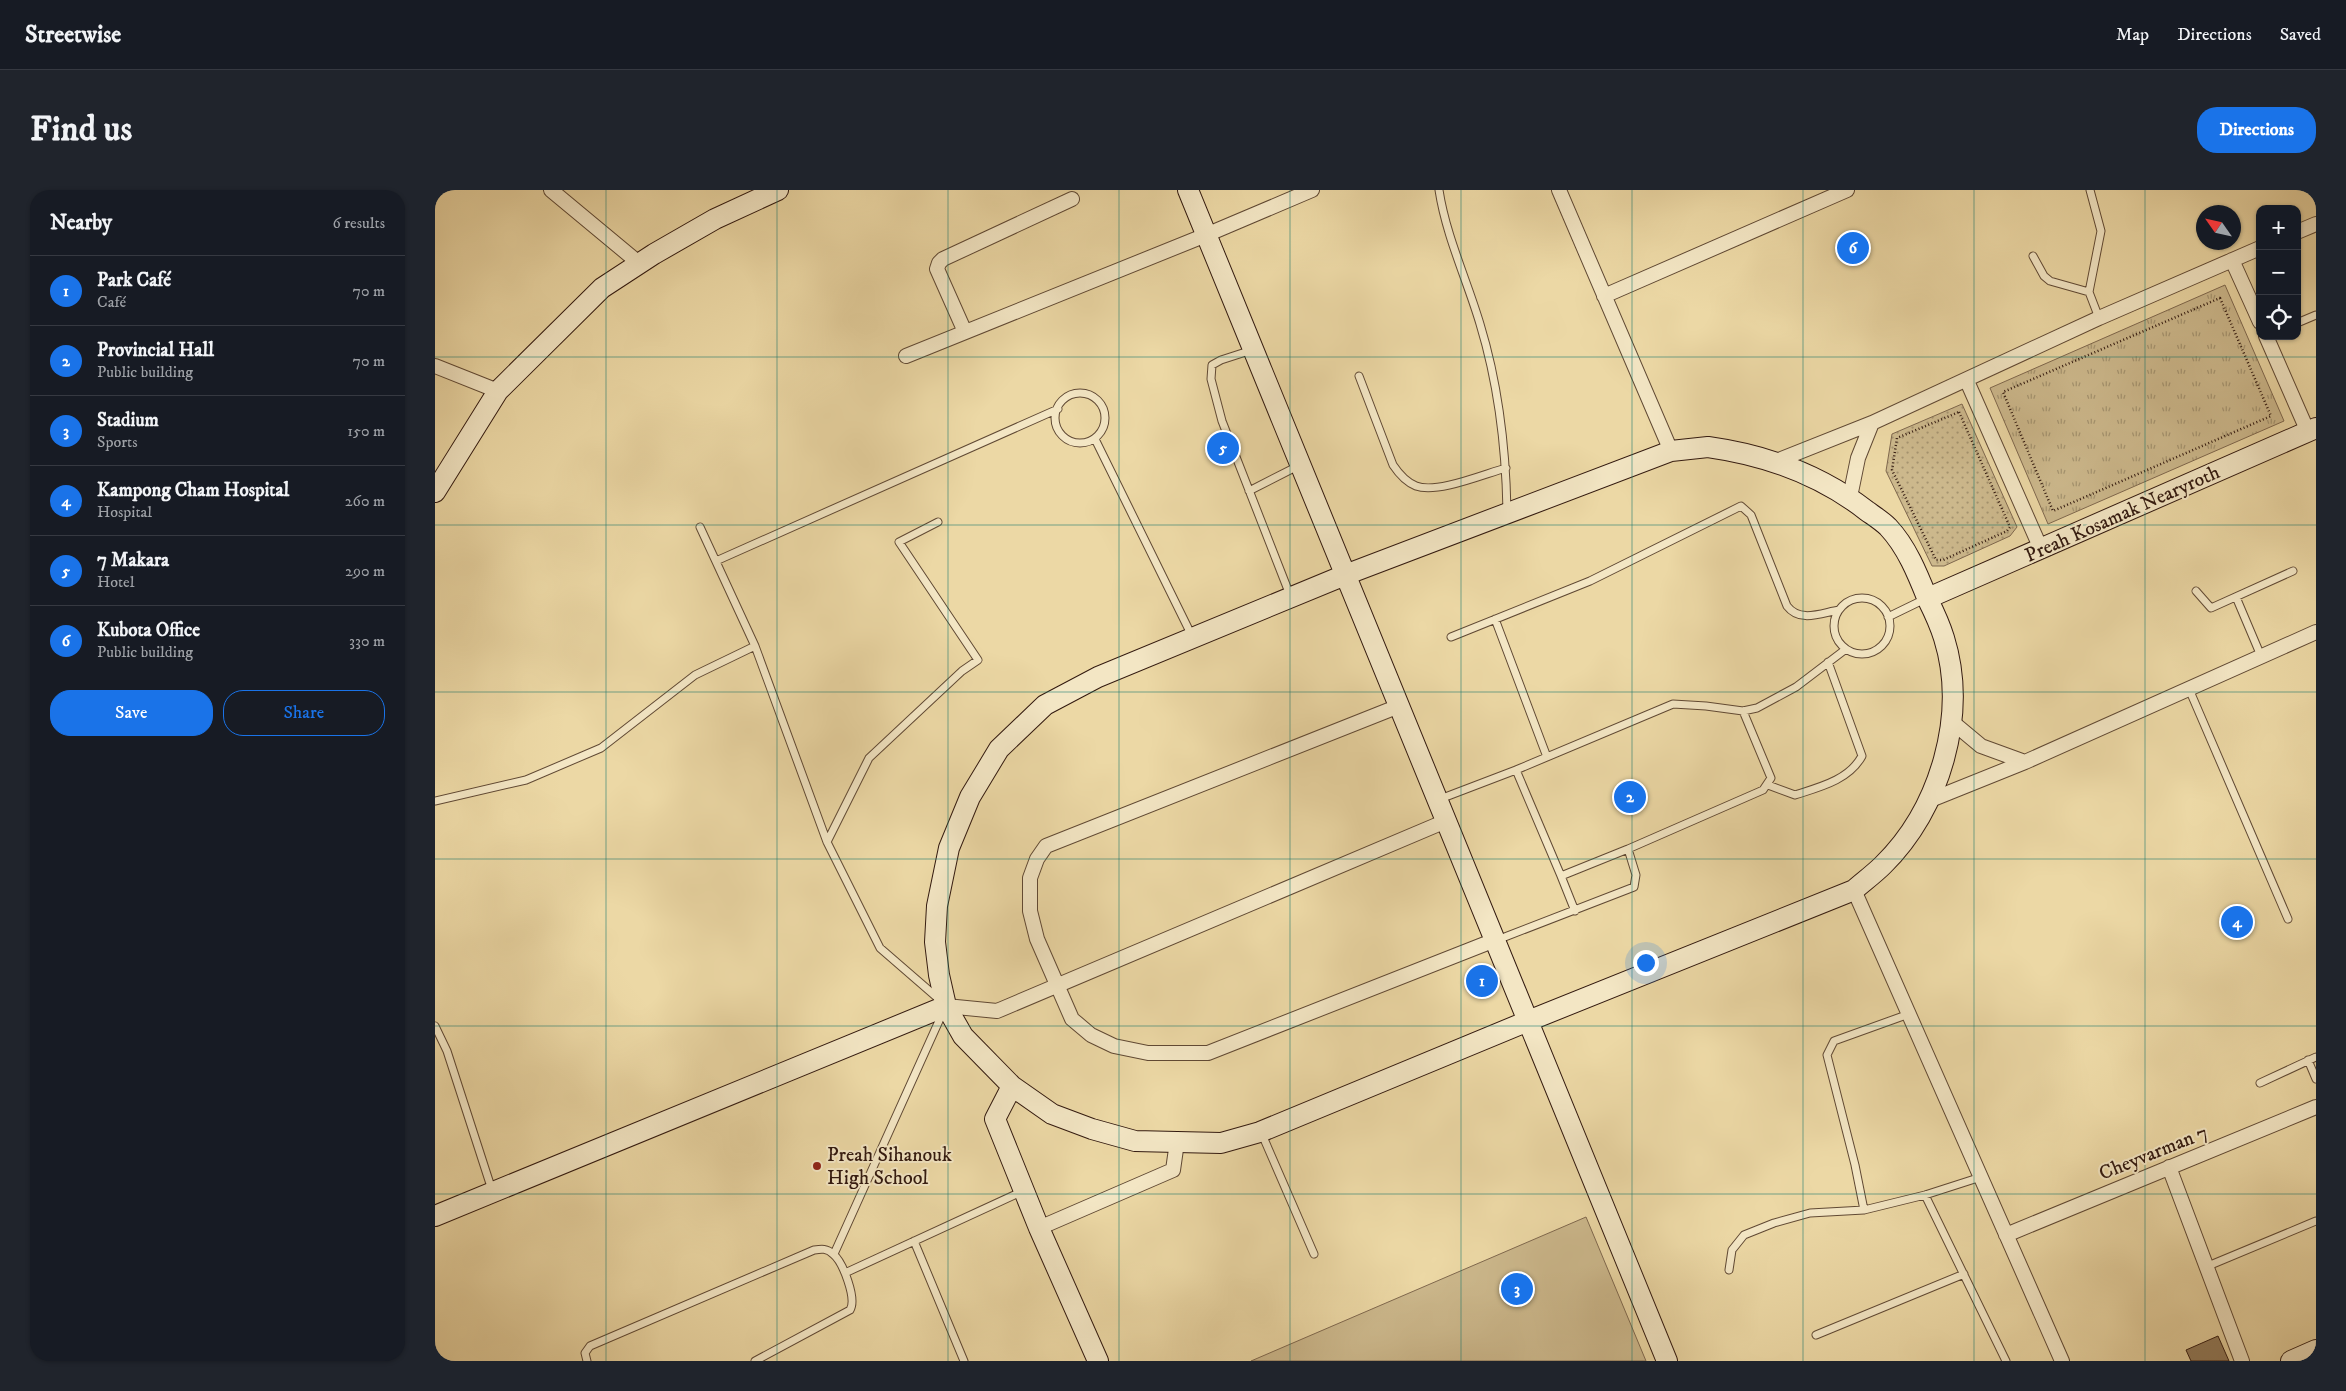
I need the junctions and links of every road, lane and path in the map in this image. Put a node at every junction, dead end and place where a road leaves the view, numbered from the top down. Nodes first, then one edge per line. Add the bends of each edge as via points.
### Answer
1 (551, 190) edge
2 (778, 190) edge
3 (1188, 190) edge
4 (1312, 190) edge
5 (1439, 190) edge
6 (1559, 190) edge
7 (1847, 190) edge
8 (2091, 190) edge
9 (1072, 199) dead end
10 (2316, 224) edge
11 (2301, 230) edge
12 (1207, 235) junction
13 (2256, 250) edge
14 (2033, 256) dead end
15 (2232, 260) junction
16 (640, 264) junction
17 (2089, 292) junction
18 (1604, 296) junction
19 (2256, 313) edge
20 (2316, 315) edge
21 (2099, 318) junction
22 (2301, 321) edge
23 (965, 332) junction
24 (2268, 340) edge
25 (1253, 349) junction
26 (906, 356) dead end
27 (435, 366) edge
28 (1359, 376) dead end
29 (1967, 381) junction
30 (498, 391) junction
31 (2003, 392) joint
32 (1057, 409) junction
33 (1873, 423) junction
34 (2312, 430) edge
35 (1897, 438) joint
36 (1095, 439) junction
37 (1671, 451) junction
38 (1774, 462) junction
39 (1300, 464) junction
40 (1506, 468) junction
41 (1249, 491) junction
42 (435, 492) edge
43 (1850, 497) junction
44 (1507, 512) junction
45 (938, 522) dead end
46 (701, 527) dead end
47 (2041, 549) junction
48 (716, 561) junction
49 (2293, 571) dead end
50 (1345, 575) junction
51 (2196, 591) dead end
52 (2236, 597) junction
53 (1291, 598) junction
54 (1928, 598) junction
55 (1839, 610) junction
56 (1888, 617) junction
57 (1495, 619) junction
58 (2316, 632) edge
59 (1451, 636) dead end
60 (1193, 637) junction
61 (755, 646) junction
62 (1846, 649) junction
63 (2261, 656) junction
64 (1828, 662) junction
65 (2189, 689) junction
66 (1399, 706) junction
67 (1743, 711) junction
68 (1951, 721) junction
69 (1547, 757) junction
70 (2025, 762) junction
71 (1516, 770) junction
72 (1768, 785) junction
73 (1437, 800) junction
74 (435, 801) edge
75 (1928, 801) junction
76 (1446, 821) junction
77 (827, 842) junction
78 (1628, 849) junction
79 (1561, 876) junction
80 (1854, 890) junction
81 (1575, 910) junction
82 (2288, 919) dead end
83 (1495, 940) junction
84 (1056, 986) junction
85 (946, 1006) junction
86 (1909, 1014) junction
87 (1527, 1020) junction
88 (435, 1026) edge
89 (2316, 1057) edge
90 (2308, 1060) junction
91 (2316, 1079) edge
92 (2260, 1083) dead end
93 (1012, 1086) junction
94 (2316, 1107) edge
95 (1261, 1132) junction
96 (1177, 1142) junction
97 (2169, 1168) junction
98 (1981, 1177) junction
99 (1024, 1191) junction
100 (493, 1192) junction
101 (1925, 1195) junction
102 (1864, 1210) junction
103 (435, 1216) edge
104 (2316, 1221) edge
105 (1039, 1228) junction
106 (2006, 1235) junction
107 (914, 1241) junction
108 (834, 1254) junction
109 (1314, 1254) dead end
110 (2207, 1266) junction
111 (1729, 1270) dead end
112 (845, 1273) junction
113 (1964, 1274) junction
114 (1816, 1335) dead end
115 (2316, 1350) edge
116 (587, 1361) edge
117 (755, 1361) edge
118 (964, 1361) edge
119 (1098, 1361) edge
120 (1667, 1361) edge
121 (2006, 1361) edge
122 (2062, 1361) edge
123 (2243, 1361) edge
124 (2291, 1361) edge

1 - 16 street
2 - 16 street via 715,219
3 - 12 street
4 - 12 street
5 - 40 lane via 1493,375
6 - 18 street
7 - 18 street
8 - 17 lane via 2101,231
9 - 23 street via 939,263 937,269
10 - 11 street
12 - 23 street
12 - 25 street
13 - 15 street
14 - 17 lane via 2043,276 2050,281
15 - 19 street
15 - 21 street
16 - 30 street via 602,288
17 - 21 lane
18 - 37 street
20 - 22 lane
21 - 29 street
23 - 26 street
24 - 34 street
25 - 39 street
25 - 41 lane via 1212,365 1211,379 1222,421
27 - 30 street
28 - 40 lane via 1393,466 1416,486 1432,489
29 - 33 street
29 - 47 street
30 - 42 street
31 - 31 path via 2220,298 2271,416 2053,511
32 - 36 lane via 1056,426 1063,437 1076,443
32 - 36 lane via 1060,402 1075,392 1088,393 1100,401 1106,414 1103,430
32 - 48 lane
33 - 38 street
33 - 43 street via 1859,458
34 - 47 street, Preah Kosamak Nearyroth
35 - 35 path via 1892,470 1936,560 1943,560 2007,531 2010,527 1959,412
36 - 60 lane
37 - 38 street via 1708,447 1738,451
37 - 44 street
38 - 43 street via 1813,477
39 - 41 lane
39 - 50 street
40 - 44 lane
41 - 53 lane
43 - 54 street via 1888,528 1912,562
44 - 50 street
45 - 77 lane via 899,542 978,660 962,671 869,758
46 - 48 lane
47 - 54 street, Preah Kosamak Nearyroth
48 - 61 lane
49 - 52 lane
50 - 53 street
50 - 66 street
51 - 52 lane via 2211,608
52 - 63 lane
53 - 60 street
54 - 56 lane
54 - 68 street via 1948,656
55 - 56 lane via 1853,599 1870,599 1884,609
55 - 57 lane via 1803,617 1791,612 1751,514 1741,506 1590,581
55 - 62 lane via 1834,626 1840,643
56 - 62 lane via 1889,634 1879,648 1863,654
57 - 59 lane
57 - 69 lane
58 - 63 street
60 - 85 street via 1098,677 1045,705 999,749 970,797 949,848 937,906 935,942
61 - 74 lane via 695,675 601,748 526,780
61 - 77 lane
62 - 64 lane
63 - 65 street
64 - 67 lane via 1796,687 1757,708
64 - 72 lane via 1862,756 1856,767 1843,777 1795,795
65 - 70 street
65 - 82 lane
66 - 73 street
66 - 84 street via 1046,846 1030,878 1030,911 1037,939
67 - 69 lane via 1673,704
67 - 72 lane via 1771,778
68 - 70 street via 1981,746
68 - 75 street via 1945,760
69 - 71 lane
70 - 75 street
71 - 73 lane
71 - 79 lane
72 - 78 lane
73 - 76 street
75 - 80 street via 1910,832 1883,865
76 - 83 street
76 - 84 street
77 - 85 lane via 880,948
78 - 79 lane
78 - 81 lane via 1636,875 1634,887
79 - 81 lane
80 - 86 street
80 - 87 street
81 - 83 lane
83 - 84 street via 1208,1053 1148,1053 1114,1046 1091,1035 1072,1020
83 - 87 street
84 - 85 street via 997,1011
85 - 93 street via 963,1036
85 - 100 street
85 - 108 lane
86 - 98 street
86 - 102 lane via 1835,1041 1827,1055
87 - 95 street
87 - 120 street
88 - 100 lane via 447,1051
89 - 90 lane
90 - 91 lane
90 - 92 lane
93 - 96 street via 1052,1114 1091,1130 1135,1141
93 - 99 street via 995,1119
94 - 97 street, Cheyvarman 7
95 - 96 street via 1221,1143
95 - 109 lane
96 - 105 street via 1173,1170
97 - 106 street, Cheyvarman 7
97 - 110 street
98 - 101 lane
98 - 106 street
99 - 105 street
99 - 107 lane
100 - 103 street
101 - 102 lane
101 - 113 lane
102 - 111 lane via 1810,1213 1744,1235 1732,1250
104 - 110 lane
105 - 119 street
106 - 122 street
107 - 112 lane
107 - 118 lane
108 - 112 lane
108 - 116 lane via 824,1249 814,1250 589,1346 585,1353
110 - 123 street
112 - 117 lane via 854,1302 851,1310
113 - 114 lane
113 - 121 lane
115 - 124 street

